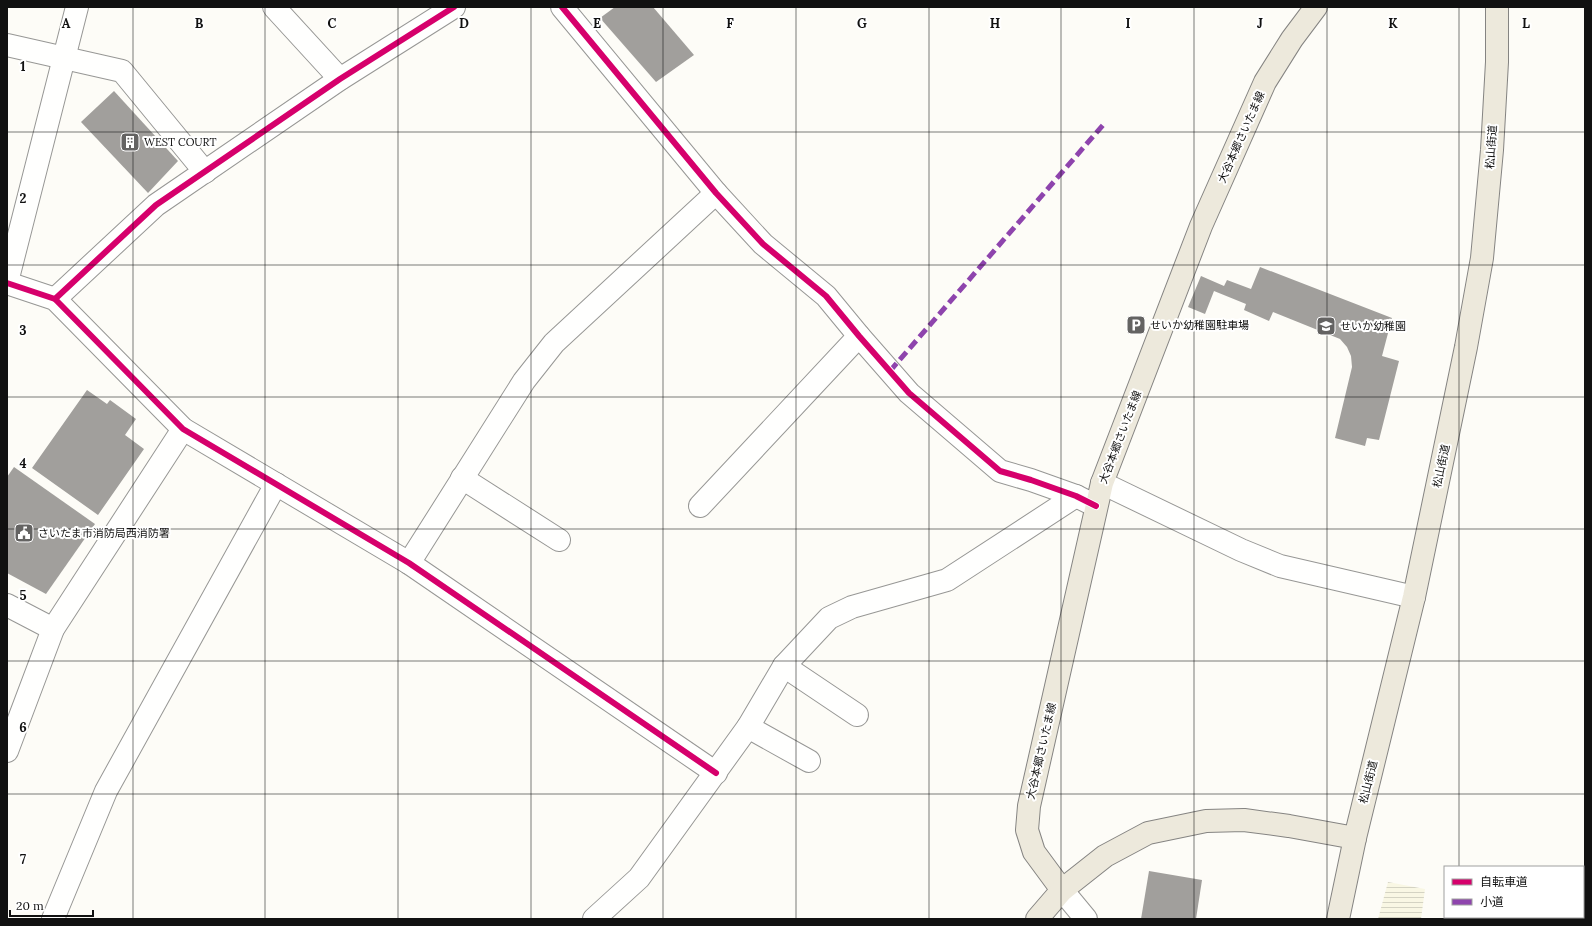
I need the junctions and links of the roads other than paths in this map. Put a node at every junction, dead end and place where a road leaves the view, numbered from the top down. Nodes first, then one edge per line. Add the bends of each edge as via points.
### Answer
1 (77, 7) edge
2 (274, 7) edge
3 (454, 7) edge
4 (562, 7) edge
5 (1316, 7) edge
6 (1498, 7) edge
7 (7, 45) edge
8 (64, 57) junction
9 (340, 80) junction
10 (204, 172) junction
11 (716, 193) junction
12 (7, 283) edge
13 (55, 299) junction
14 (859, 336) junction
15 (183, 429) junction
16 (462, 478) junction
17 (1102, 483) junction
18 (276, 484) junction
19 (1076, 496) junction
20 (700, 506) dead end
21 (1096, 506) junction
22 (559, 540) dead end
23 (409, 563) junction
24 (1414, 597) junction
25 (7, 605) edge
26 (53, 629) junction
27 (784, 666) junction
28 (857, 714) dead end
29 (748, 727) junction
30 (7, 751) edge
31 (809, 761) dead end
32 (716, 773) junction
33 (1355, 838) junction
34 (1062, 890) junction
35 (53, 919) edge
36 (594, 919) edge
37 (1037, 919) edge
38 (1086, 919) edge
39 (1338, 919) edge

1 - 8 street
2 - 9 street
3 - 9 street
4 - 11 street
5 - 17 main road, 大谷本郷さいたま線 via 1265,82 1202,226
6 - 24 main road, 松山街道 via 1492,150 1482,258
7 - 8 street
8 - 10 street via 122,71
8 - 12 street
9 - 10 street
10 - 13 street via 156,205
11 - 14 street via 764,244 826,296
11 - 16 street via 554,343 524,382
12 - 13 street
13 - 15 street
14 - 19 street via 909,393 1000,471
14 - 20 street
15 - 18 street
15 - 26 street
16 - 22 street
16 - 23 street
17 - 21 main road, 大谷本郷さいたま線
17 - 24 street via 1280,566
18 - 23 street
18 - 35 street via 106,791
19 - 21 street
19 - 27 street via 947,580 852,607 829,618
21 - 34 main road, 大谷本郷さいたま線 via 1029,806 1027,830 1034,852
23 - 32 street
24 - 33 main road, 松山街道
25 - 26 street
26 - 30 street
27 - 28 street
27 - 29 street
29 - 31 street
29 - 32 street
32 - 36 street via 639,878
33 - 34 main road via 1244,820 1206,820 1148,833 1105,856
33 - 39 main road, 松山街道
34 - 37 main road
34 - 38 street

